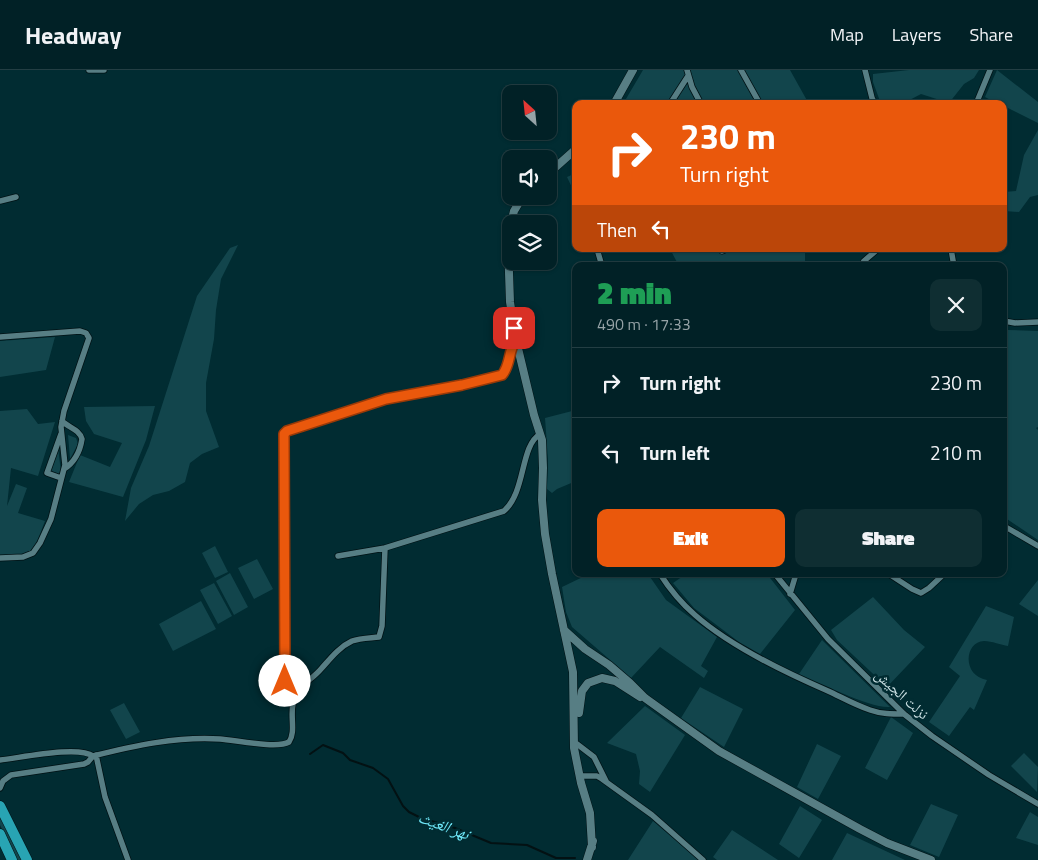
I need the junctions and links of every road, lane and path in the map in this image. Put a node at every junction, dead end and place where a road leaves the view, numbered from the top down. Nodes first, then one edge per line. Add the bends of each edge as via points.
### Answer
1 (89, 70) edge
2 (104, 70) edge
3 (633, 70) edge
4 (741, 70) edge
5 (865, 70) edge
6 (990, 70) edge
7 (687, 73) edge
8 (616, 100) edge
9 (672, 100) edge
10 (699, 100) edge
11 (758, 100) edge
12 (873, 100) edge
13 (978, 100) edge
14 (572, 153) edge
15 (557, 166) edge
16 (16, 196) dead end
17 (0, 201) edge
18 (518, 205) edge
19 (874, 252) edge
20 (863, 262) edge
21 (1007, 322) edge
22 (1038, 322) edge
23 (0, 337) edge
24 (516, 340) junction
25 (62, 421) junction
26 (62, 432) junction
27 (540, 434) junction
28 (64, 469) junction
29 (62, 478) junction
30 (1007, 528) edge
31 (1038, 546) edge
32 (385, 548) junction
33 (338, 556) dead end
34 (0, 558) edge
35 (662, 577) edge
36 (777, 577) edge
37 (795, 577) edge
38 (894, 577) edge
39 (941, 577) edge
40 (790, 594) junction
41 (564, 630) junction
42 (586, 649) junction
43 (570, 653) junction
44 (609, 664) junction
45 (573, 672) junction
46 (604, 677) junction
47 (593, 680) junction
48 (582, 691) junction
49 (645, 698) junction
50 (292, 705) junction
51 (904, 714) junction
52 (575, 722) junction
53 (577, 744) junction
54 (94, 755) junction
55 (0, 760) edge
56 (580, 776) junction
57 (607, 783) junction
58 (0, 788) edge
59 (0, 800) edge
60 (1038, 804) edge
61 (2, 810) edge
62 (0, 834) edge
63 (919, 858) edge
64 (12, 860) edge
65 (27, 860) edge
66 (128, 860) edge
67 (587, 860) edge
68 (703, 860) edge
69 (931, 860) edge

1 - 2 street
3 - 8 street
4 - 11 street
5 - 12 street
6 - 13 street
7 - 9 street
7 - 10 street
14 - 15 street
16 - 17 street
18 - 24 street via 508,242 510,302
19 - 20 street
21 - 22 street
23 - 25 street via 72,331 88,335
24 - 27 street
24 - 50 street via 505,371 498,376 386,399 284,434 284,673 286,692
25 - 26 street
25 - 28 street via 78,432 82,439 74,462
26 - 28 street
26 - 29 street via 47,472
27 - 32 street via 530,445 513,502 504,511
27 - 41 street via 545,534
28 - 29 street
29 - 34 street via 51,518 36,549 23,557
30 - 31 street
32 - 33 street
32 - 50 street via 379,638 354,640 342,646 304,683
35 - 51 street via 695,615 760,657 871,710
36 - 40 street, نزلت الجيش
37 - 40 street
38 - 39 street via 921,592
40 - 51 street, نزلت الجيش via 828,639
41 - 42 street
41 - 43 street
42 - 43 street via 577,648
42 - 44 street
43 - 45 street
44 - 46 street
44 - 49 street
45 - 47 street via 580,678
45 - 48 street
45 - 52 street
46 - 47 street
46 - 49 street
47 - 48 street
48 - 52 street
49 - 63 street via 720,751
50 - 54 street via 292,736 286,744 183,740
51 - 60 street, نزلت الجيش via 975,766
52 - 53 street
52 - 56 street via 574,748
53 - 56 street
53 - 57 street via 594,757
54 - 55 street via 72,751
54 - 58 street via 84,764 10,775
54 - 66 street
56 - 57 street via 597,776
56 - 67 street via 593,821 592,846
57 - 68 street via 652,815
59 - 61 street
61 - 65 highway
62 - 64 highway
63 - 69 street

